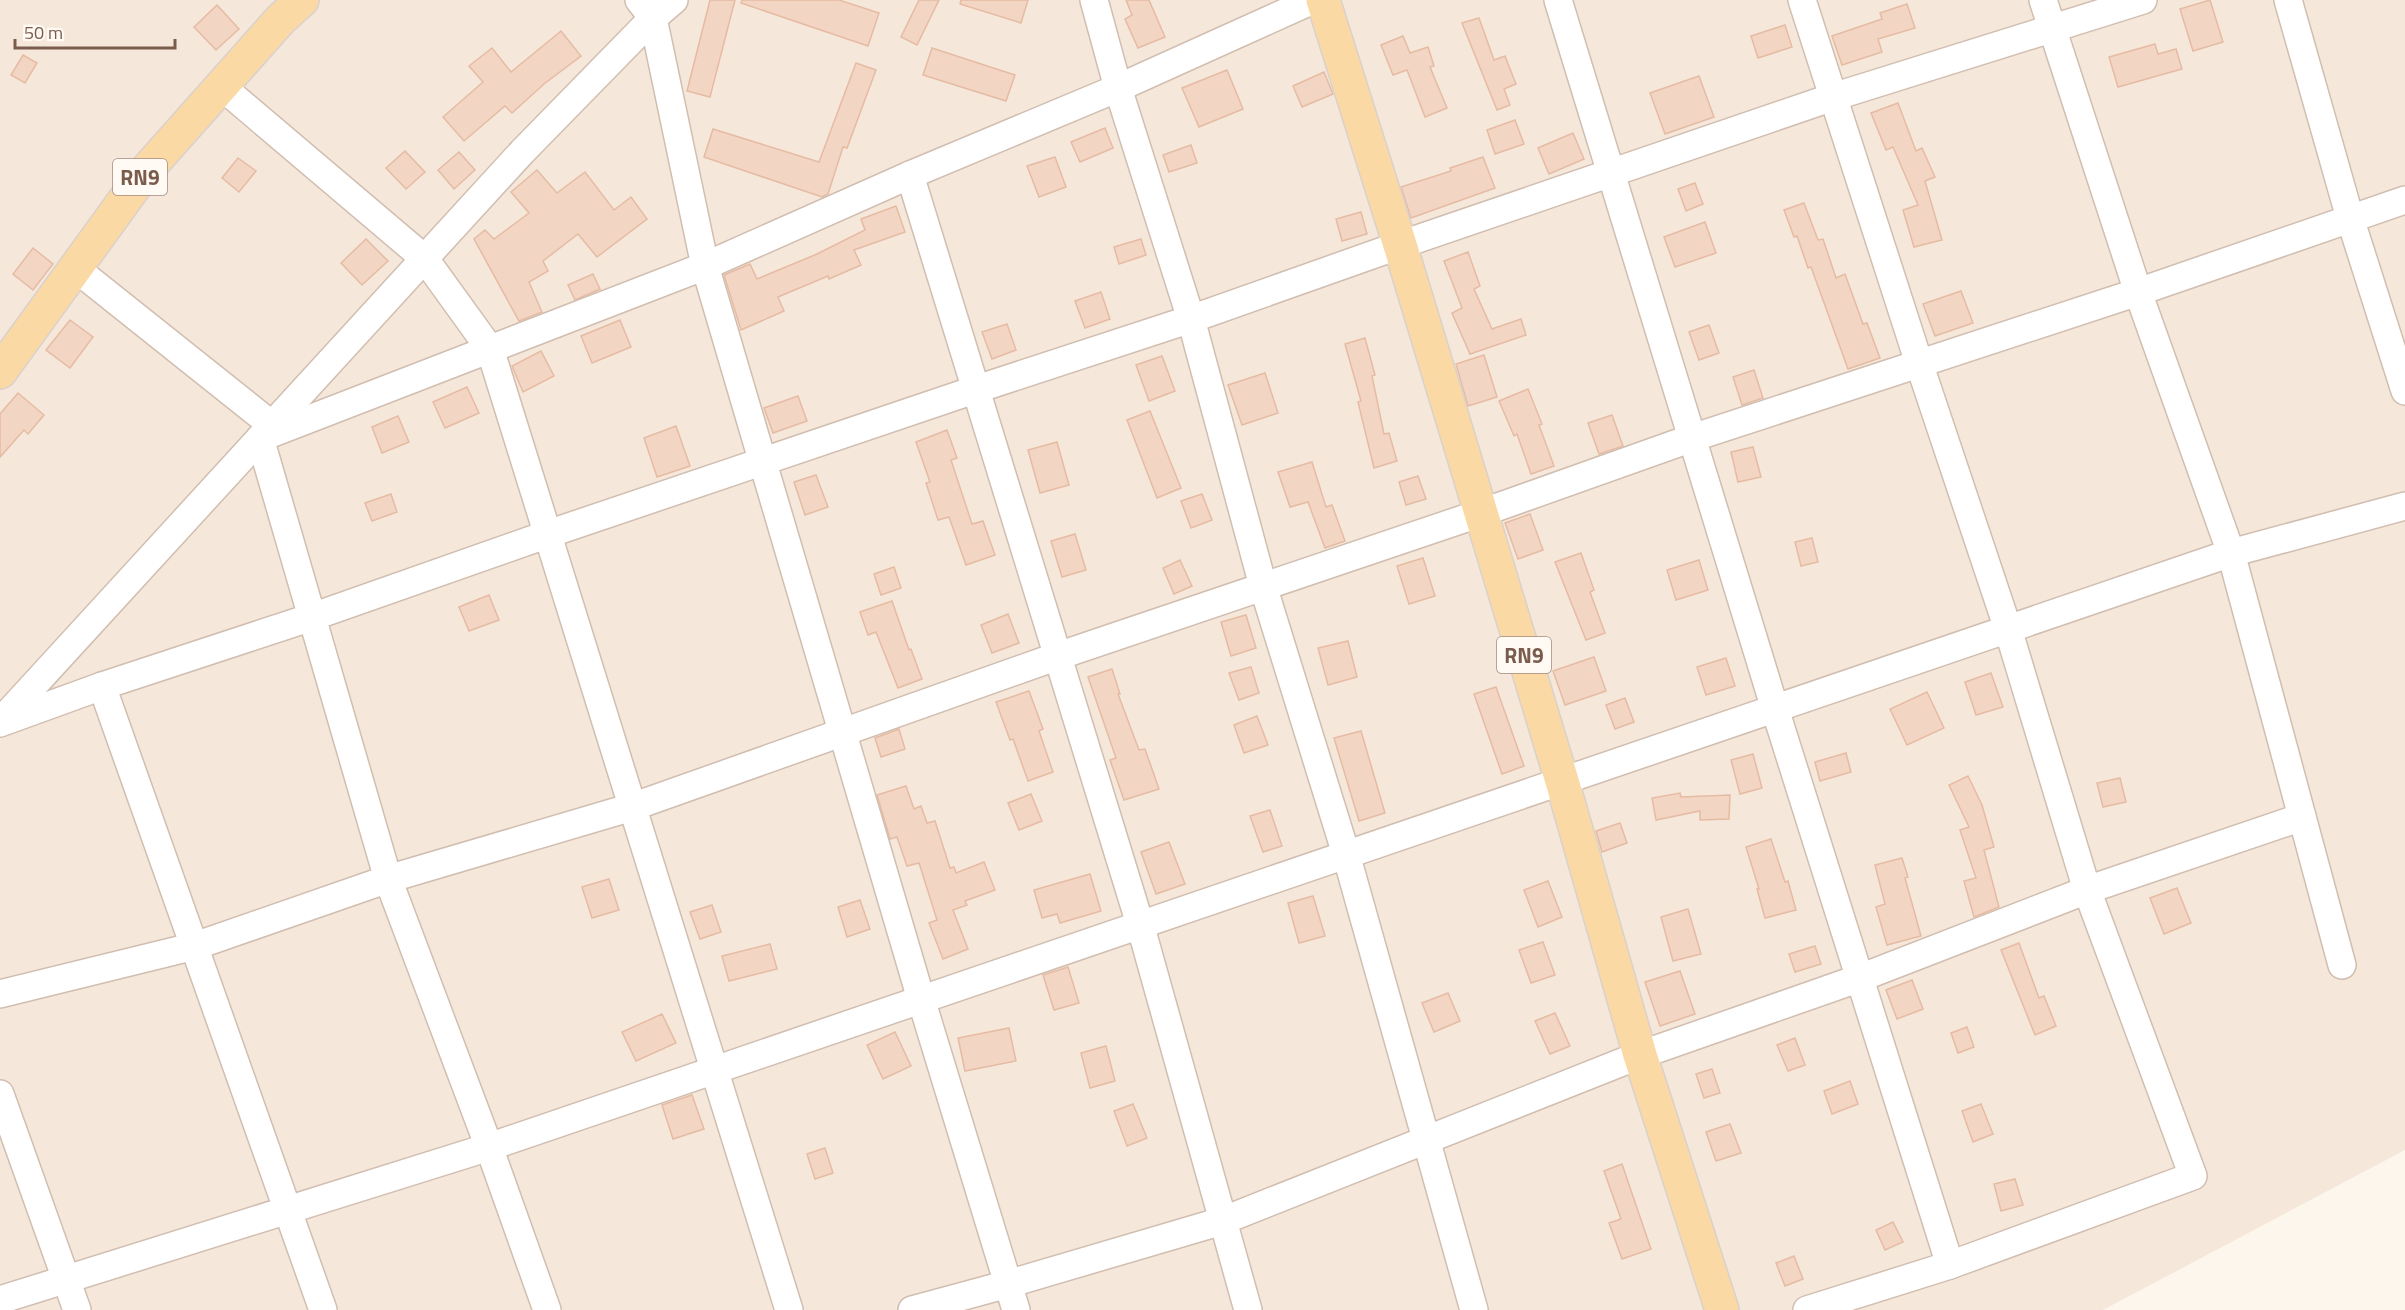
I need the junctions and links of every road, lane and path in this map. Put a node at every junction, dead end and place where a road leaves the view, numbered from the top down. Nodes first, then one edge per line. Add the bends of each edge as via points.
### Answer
1 (302, 0) edge
2 (674, 0) edge
3 (1094, 0) edge
4 (1313, 0) edge
5 (1323, 0) edge
6 (1558, 0) edge
7 (1802, 0) edge
8 (2043, 0) edge
9 (2143, 0) edge
10 (2288, 0) edge
11 (646, 9) edge
12 (2052, 30) junction
13 (221, 86) junction
14 (1118, 88) junction
15 (1833, 97) junction
16 (1611, 174) junction
17 (910, 175) junction
18 (2405, 200) edge
19 (2350, 218) junction
20 (1400, 245) junction
21 (425, 259) junction
22 (705, 266) junction
23 (75, 268) junction
24 (2138, 291) junction
25 (1191, 319) junction
26 (490, 349) junction
27 (1919, 363) junction
28 (0, 372) edge
29 (974, 390) junction
30 (2405, 392) edge
31 (266, 431) junction
32 (1692, 438) junction
33 (763, 462) junction
34 (2405, 506) edge
35 (1481, 513) junction
36 (548, 534) junction
37 (2231, 553) junction
38 (1263, 586) junction
39 (312, 617) junction
40 (2008, 629) junction
41 (1058, 656) junction
42 (102, 686) junction
43 (1774, 709) junction
44 (0, 722) edge
45 (842, 731) junction
46 (1562, 781) junction
47 (632, 807) junction
48 (2302, 817) junction
49 (1346, 854) junction
50 (388, 879) junction
51 (2087, 890) junction
52 (1140, 924) junction
53 (195, 946) junction
54 (2342, 965) dead end
55 (1860, 978) junction
56 (0, 994) edge
57 (921, 999) junction
58 (1640, 1055) junction
59 (713, 1069) junction
60 (0, 1094) edge
61 (1425, 1140) junction
62 (489, 1147) junction
63 (287, 1210) junction
64 (1222, 1221) junction
65 (1950, 1265) junction
66 (67, 1279) junction
67 (1008, 1284) junction
68 (0, 1300) edge
69 (77, 1310) edge
70 (323, 1310) edge
71 (547, 1310) edge
72 (789, 1310) edge
73 (912, 1310) edge
74 (1016, 1310) edge
75 (1248, 1310) edge
76 (1474, 1310) edge
77 (1722, 1310) edge
78 (1807, 1310) edge

1 - 13 main road, RN9
2 - 11 street
3 - 14 street
4 - 14 street
5 - 20 main road, RN9
6 - 16 street
7 - 15 street
8 - 12 street
9 - 12 street
10 - 19 street
11 - 21 street
11 - 22 street
12 - 15 street
12 - 24 street
13 - 21 street
13 - 23 main road, RN9 via 144,172
14 - 17 street
14 - 25 street
15 - 16 street
15 - 27 street
16 - 20 street
16 - 32 street
17 - 22 street
17 - 29 street
18 - 19 street
19 - 24 street
19 - 30 street
20 - 25 street
20 - 35 main road, RN9
21 - 26 street
21 - 31 street
22 - 26 street
22 - 33 street
23 - 28 main road, RN9
23 - 31 street
24 - 27 street
24 - 37 street
25 - 29 street
25 - 38 street
26 - 31 street
26 - 36 street
27 - 32 street
27 - 40 street
29 - 33 street
29 - 41 street
31 - 39 street
31 - 44 street
32 - 35 street
32 - 43 street
33 - 36 street
33 - 45 street
34 - 37 street
35 - 38 street
35 - 46 main road, RN9
36 - 39 street
36 - 47 street
37 - 40 street
37 - 48 street
38 - 41 street
38 - 49 street
39 - 42 street
39 - 50 street
40 - 43 street
40 - 51 street
41 - 45 street
41 - 52 street
42 - 44 street
42 - 53 street
43 - 46 street
43 - 55 street
45 - 47 street
45 - 57 street
46 - 49 street
46 - 58 main road, RN9
47 - 50 street
47 - 59 street
48 - 51 street
48 - 54 street
49 - 52 street
49 - 61 street
50 - 53 street
50 - 62 street
51 - 55 street
51 - 65 street via 2193,1176
52 - 57 street
52 - 64 street
53 - 56 street
53 - 63 street
55 - 58 street
55 - 65 street
57 - 59 street
57 - 67 street
58 - 61 street
58 - 77 main road, RN9
59 - 62 street
59 - 72 street
60 - 66 street
61 - 64 street
61 - 76 street
62 - 63 street
62 - 71 street
63 - 66 street
63 - 70 street
64 - 67 street
64 - 75 street
65 - 78 street
66 - 68 street
66 - 69 street
67 - 73 street
67 - 74 street

